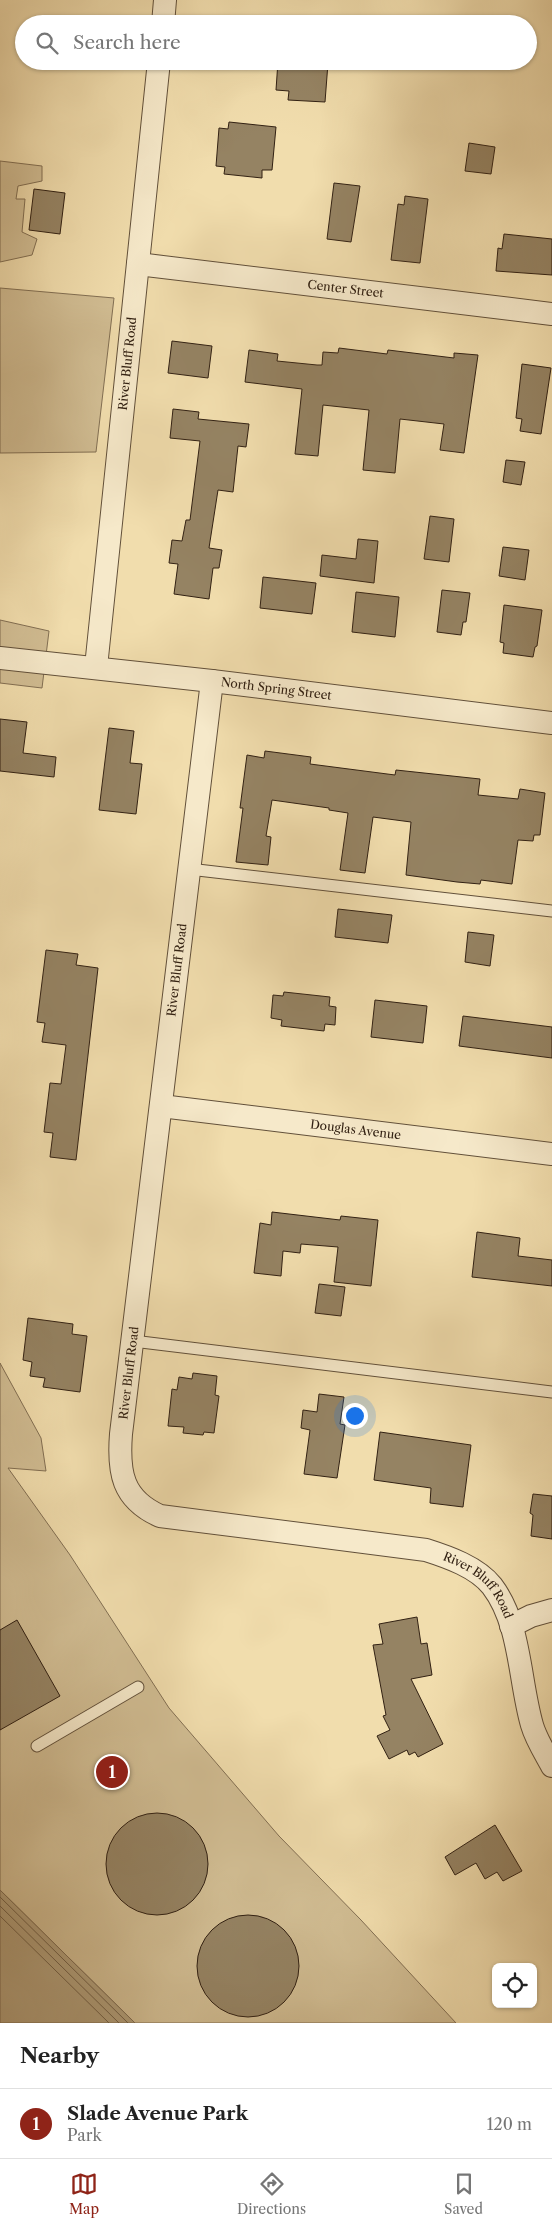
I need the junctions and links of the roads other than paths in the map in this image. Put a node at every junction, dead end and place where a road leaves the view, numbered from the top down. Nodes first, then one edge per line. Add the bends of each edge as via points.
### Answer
1 (165, 0) edge
2 (164, 15) edge
3 (158, 70) edge
4 (138, 264) junction
5 (552, 314) edge
6 (0, 658) edge
7 (96, 667) junction
8 (212, 680) junction
9 (552, 723) edge
10 (189, 869) junction
11 (552, 911) edge
12 (160, 1106) junction
13 (552, 1154) edge
14 (133, 1341) junction
15 (552, 1392) edge
16 (552, 1610) edge
17 (511, 1626) junction
18 (138, 1687) dead end
19 (36, 1746) dead end
20 (552, 1766) edge

1 - 2 street
3 - 4 street, River Bluff Road
4 - 5 street, Center Street
4 - 7 street, River Bluff Road
6 - 7 street, North Spring Street
7 - 8 street, North Spring Street
8 - 9 street, North Spring Street
8 - 10 street, River Bluff Road
10 - 11 lane
10 - 12 street, River Bluff Road
12 - 13 street, Douglas Avenue
12 - 14 street, River Bluff Road
14 - 15 lane
14 - 17 street, River Bluff Road via 121,1434 120,1469 128,1489 144,1507 173,1519 434,1552 458,1561 491,1585
16 - 17 street
17 - 20 street, River Bluff Road via 532,1726
18 - 19 lane

